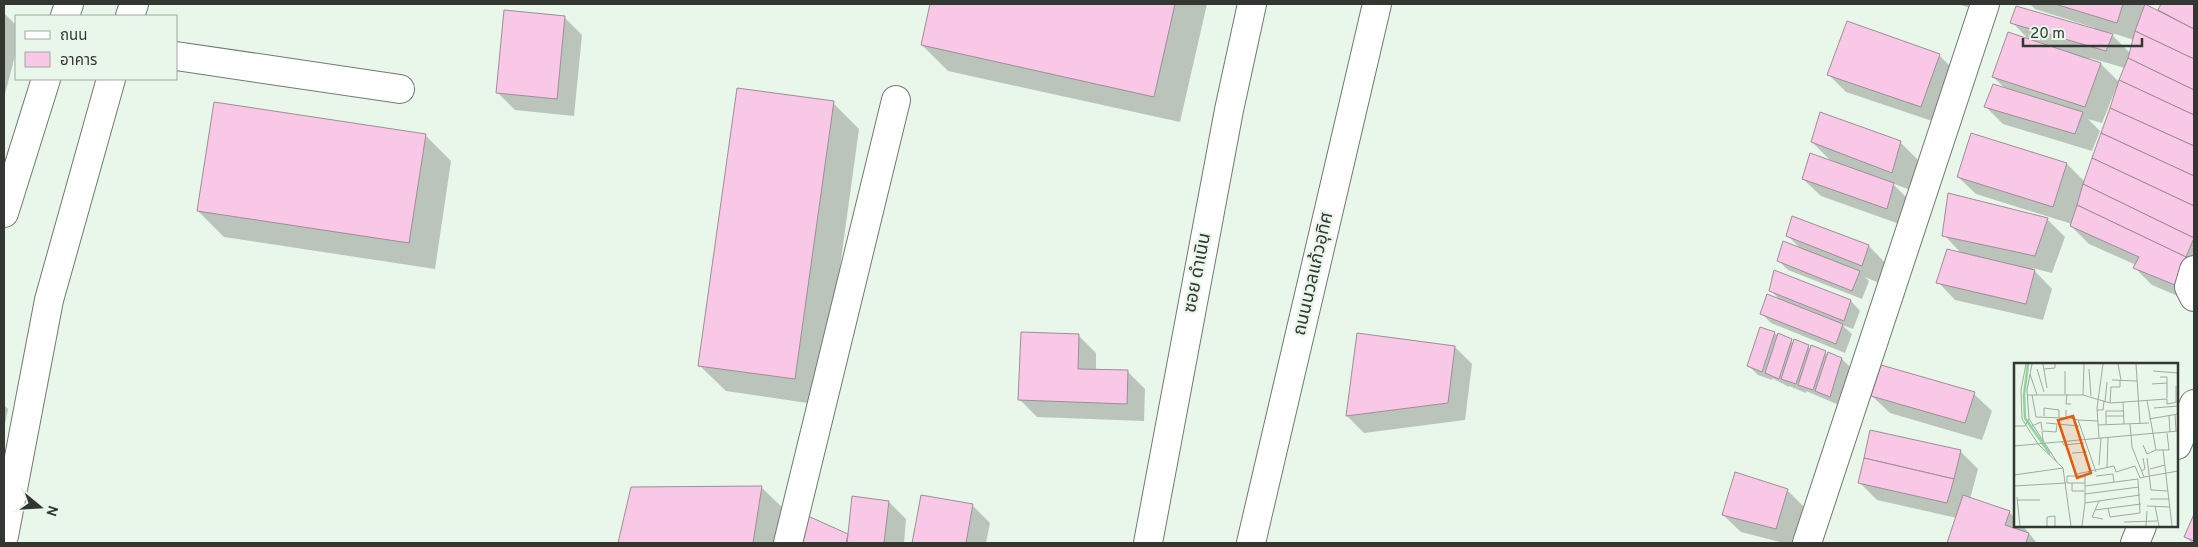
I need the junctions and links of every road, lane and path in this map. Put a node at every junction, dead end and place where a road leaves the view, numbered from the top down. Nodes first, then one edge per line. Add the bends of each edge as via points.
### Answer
1 (1252, 4) edge
2 (1377, 4) edge
3 (1985, 4) edge
4 (178, 56) edge
5 (46, 80) edge
6 (111, 80) edge
7 (400, 88) dead end
8 (896, 100) dead end
9 (4, 213) edge
10 (2194, 270) edge
11 (2194, 297) edge
12 (2194, 404) edge
13 (2178, 443) edge
14 (2142, 527) edge
15 (4, 536) edge
16 (788, 543) edge
17 (1148, 543) edge
18 (1251, 543) edge
19 (1807, 543) edge
20 (2135, 543) edge

1 - 17 street, ซอย ดำเนิน via 1225,129
2 - 18 street, ถนนนวลแก้วอุทิศ
3 - 19 street
4 - 7 street
5 - 9 street
6 - 15 street via 49,300
8 - 16 street
10 - 11 street via 2189,287
12 - 13 street
14 - 20 street

